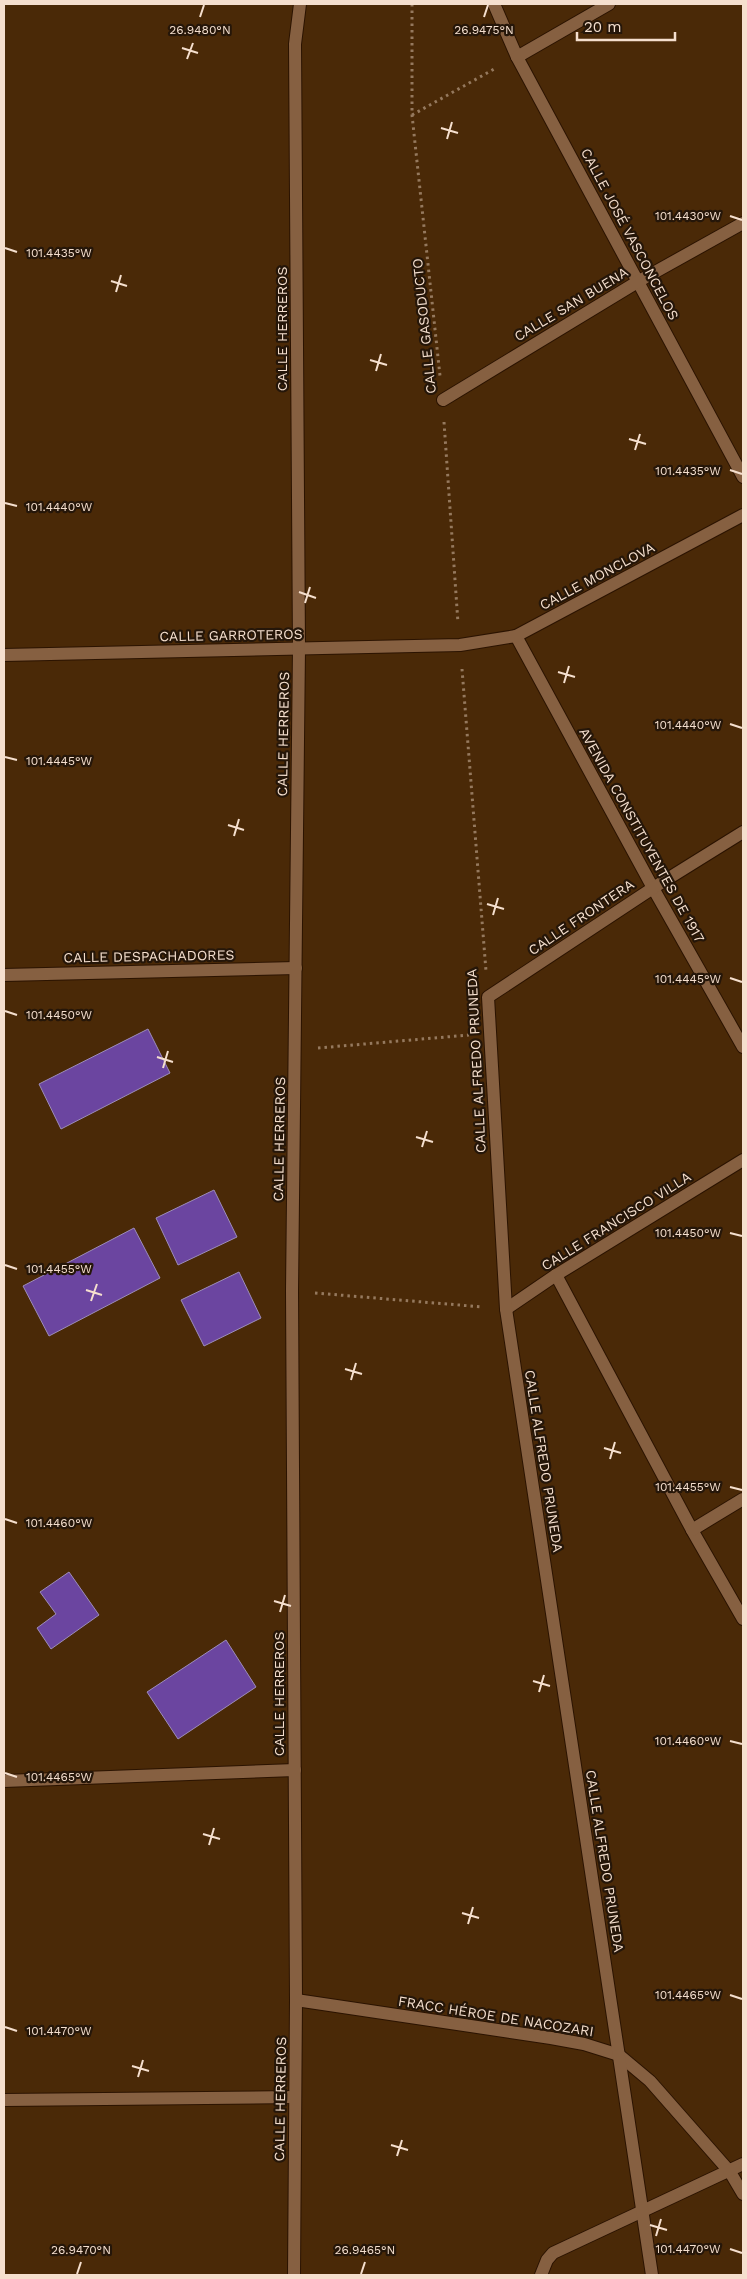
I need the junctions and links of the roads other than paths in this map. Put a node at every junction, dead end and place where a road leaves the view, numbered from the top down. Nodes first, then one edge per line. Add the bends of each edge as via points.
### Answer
1 (300, 4) edge
2 (494, 4) edge
3 (609, 4) edge
4 (516, 57) junction
5 (743, 223) edge
6 (639, 281) junction
7 (443, 400) road end
8 (743, 477) edge
9 (743, 515) edge
10 (516, 636) junction
11 (460, 645) joint
12 (299, 648) junction
13 (4, 654) edge
14 (743, 832) edge
15 (653, 888) junction
16 (296, 968) junction
17 (4, 975) edge
18 (488, 997) joint
19 (743, 1047) edge
20 (743, 1160) edge
21 (556, 1275) junction
22 (506, 1309) junction
23 (743, 1499) edge
24 (692, 1530) junction
25 (743, 1619) edge
26 (295, 1770) junction
27 (4, 1782) edge
28 (296, 2000) junction
29 (619, 2055) junction
30 (294, 2097) junction
31 (4, 2100) edge
32 (743, 2164) edge
33 (730, 2172) junction
34 (743, 2194) edge
35 (644, 2212) junction
36 (294, 2275) edge
37 (541, 2275) edge
38 (652, 2275) edge

1 - 12 street, CALLE HERREROS via 295,44
2 - 4 street, CALLE JOSÉ VASCONCELOS
3 - 4 street
4 - 6 street, CALLE JOSÉ VASCONCELOS
5 - 6 street, CALLE SAN BUENA
6 - 7 street, CALLE SAN BUENA
6 - 8 street, CALLE JOSÉ VASCONCELOS
9 - 10 street, CALLE MONCLOVA
10 - 11 street, CALLE MONCLOVA
10 - 15 street, AVENIDA CONSTITUYENTES DE 1917
11 - 12 street, CALLE GARROTEROS
12 - 13 street, CALLE GARROTEROS
12 - 16 street, CALLE HERREROS
14 - 15 street, CALLE FRONTERA
15 - 18 street, CALLE FRONTERA
15 - 19 street, AVENIDA CONSTITUYENTES DE 1917
16 - 17 street, CALLE DESPACHADORES
16 - 26 street, CALLE HERREROS via 292,1291
18 - 22 street, CALLE ALFREDO PRUNEDA
20 - 21 street, CALLE FRANCISCO VILLA
21 - 22 street, CALLE FRANCISCO VILLA
21 - 24 street
22 - 29 street, CALLE ALFREDO PRUNEDA
23 - 24 street
24 - 25 street
26 - 27 street
26 - 28 street, CALLE HERREROS
28 - 29 street, FRACC HÉROE DE NACOZARI via 551,2038
28 - 30 street, CALLE HERREROS
29 - 33 street, FRACC HÉROE DE NACOZARI via 650,2081
29 - 35 street, CALLE ALFREDO PRUNEDA
30 - 31 street
30 - 36 street, CALLE HERREROS
32 - 33 street
33 - 34 street, FRACC HÉROE DE NACOZARI
33 - 35 street
35 - 37 street via 553,2253
35 - 38 street, CALLE ALFREDO PRUNEDA

